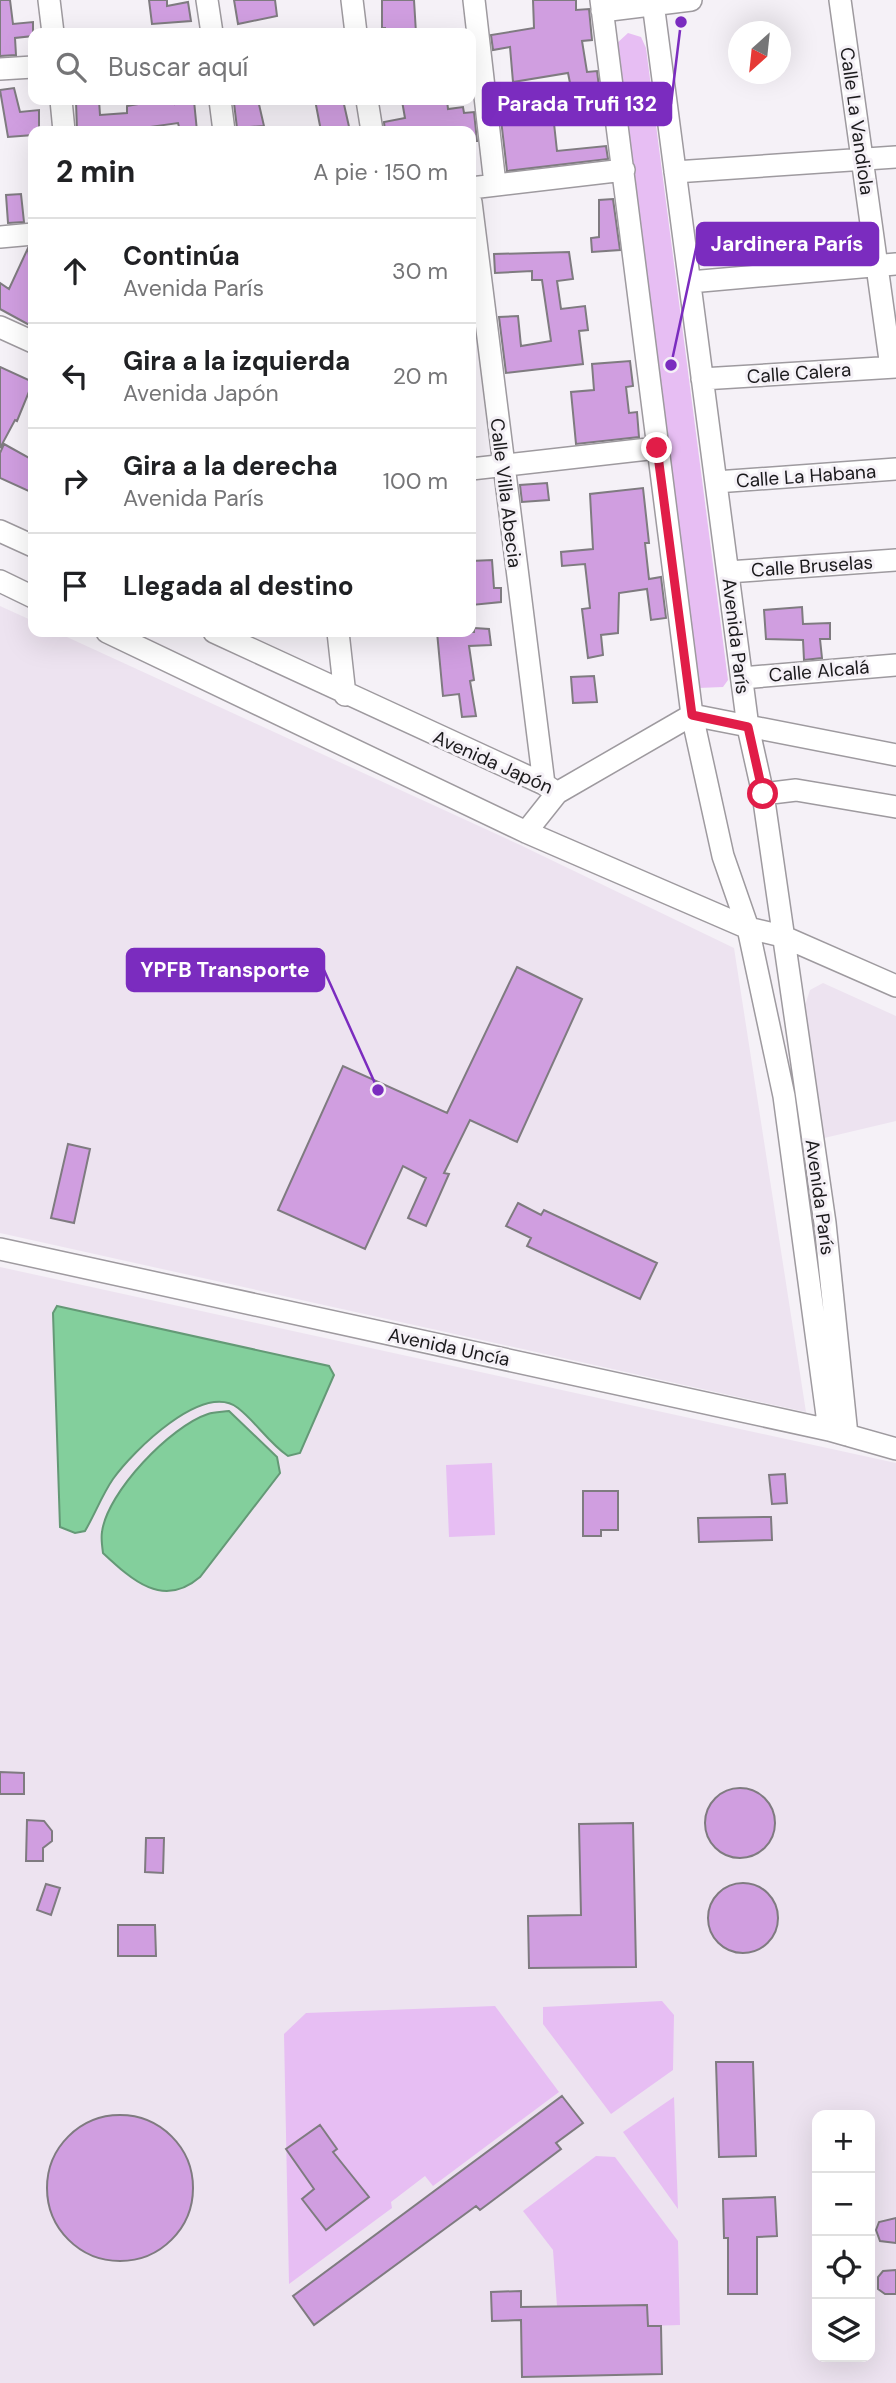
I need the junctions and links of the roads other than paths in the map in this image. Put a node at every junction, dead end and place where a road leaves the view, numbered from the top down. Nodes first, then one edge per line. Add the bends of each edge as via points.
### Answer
1 (49, 0) edge
2 (207, 0) edge
3 (352, 0) edge
4 (474, 0) edge
5 (691, 0) edge
6 (840, 0) edge
7 (653, 3) junction
8 (602, 6) edge
9 (52, 28) edge
10 (211, 28) edge
11 (355, 28) edge
12 (28, 67) edge
13 (0, 69) edge
14 (61, 105) edge
15 (221, 105) edge
16 (368, 105) edge
17 (64, 126) edge
18 (223, 126) edge
19 (371, 126) edge
20 (896, 157) edge
21 (862, 159) junction
22 (624, 170) junction
23 (675, 172) junction
24 (495, 184) junction
25 (476, 187) edge
26 (28, 234) edge
27 (0, 237) edge
28 (476, 245) edge
29 (887, 265) edge
30 (690, 282) junction
31 (0, 327) edge
32 (28, 340) edge
33 (894, 367) edge
34 (702, 379) junction
35 (657, 448) junction
36 (502, 466) junction
37 (476, 469) edge
38 (896, 469) edge
39 (716, 482) junction
40 (0, 531) edge
41 (28, 544) edge
42 (896, 560) edge
43 (728, 572) junction
44 (0, 581) edge
45 (28, 595) edge
46 (117, 637) edge
47 (225, 637) edge
48 (339, 637) edge
49 (896, 665) edge
50 (742, 678) junction
51 (345, 695) junction
52 (692, 715) junction
53 (748, 727) junction
54 (896, 755) edge
55 (551, 789) junction
56 (763, 794) junction
57 (896, 807) edge
58 (526, 832) junction
59 (748, 928) junction
60 (782, 936) junction
61 (896, 986) edge
62 (0, 1249) edge
63 (838, 1432) junction
64 (896, 1449) edge

1 - 9 street
2 - 10 street
3 - 11 street
4 - 24 street
5 - 7 street
6 - 21 street, Calle La Vandiola
7 - 8 street
7 - 23 street, Avenida París
8 - 22 street, Avenida París
12 - 13 street
14 - 17 street
15 - 18 street
16 - 19 street
20 - 21 street
21 - 23 street
21 - 29 street, Calle La Vandiola
22 - 24 street
22 - 35 street, Avenida París
23 - 30 street, Avenida París
24 - 25 street
26 - 27 street
28 - 36 street, Calle Villa Abecia
29 - 30 street
29 - 33 street, Calle La Vandiola
30 - 34 street, Avenida París
31 - 32 street
33 - 34 street, Calle Calera
34 - 39 street, Avenida París
35 - 36 street
35 - 52 street, Avenida París
36 - 37 street
36 - 55 street, Calle Villa Abecia
38 - 39 street, Calle La Habana
39 - 43 street, Avenida París
40 - 41 street
42 - 43 street, Calle Bruselas
43 - 50 street, Avenida París
44 - 45 street
46 - 58 street
47 - 51 street, Avenida Japón
48 - 51 street
49 - 50 street, Calle Alcalá
50 - 53 street, Avenida París
51 - 55 street, Avenida Japón
52 - 53 street
52 - 55 street, Avenida Japón
52 - 59 street, Avenida París via 723,856
53 - 54 street
53 - 56 street, Avenida París
55 - 58 street
56 - 57 street via 796,790
56 - 60 street, Avenida París
58 - 59 street
59 - 60 street
59 - 63 street, Avenida París via 784,1096
60 - 61 street
60 - 63 street, Avenida París via 825,1223
62 - 63 street, Avenida Uncía
63 - 64 street, Avenida Uncía

